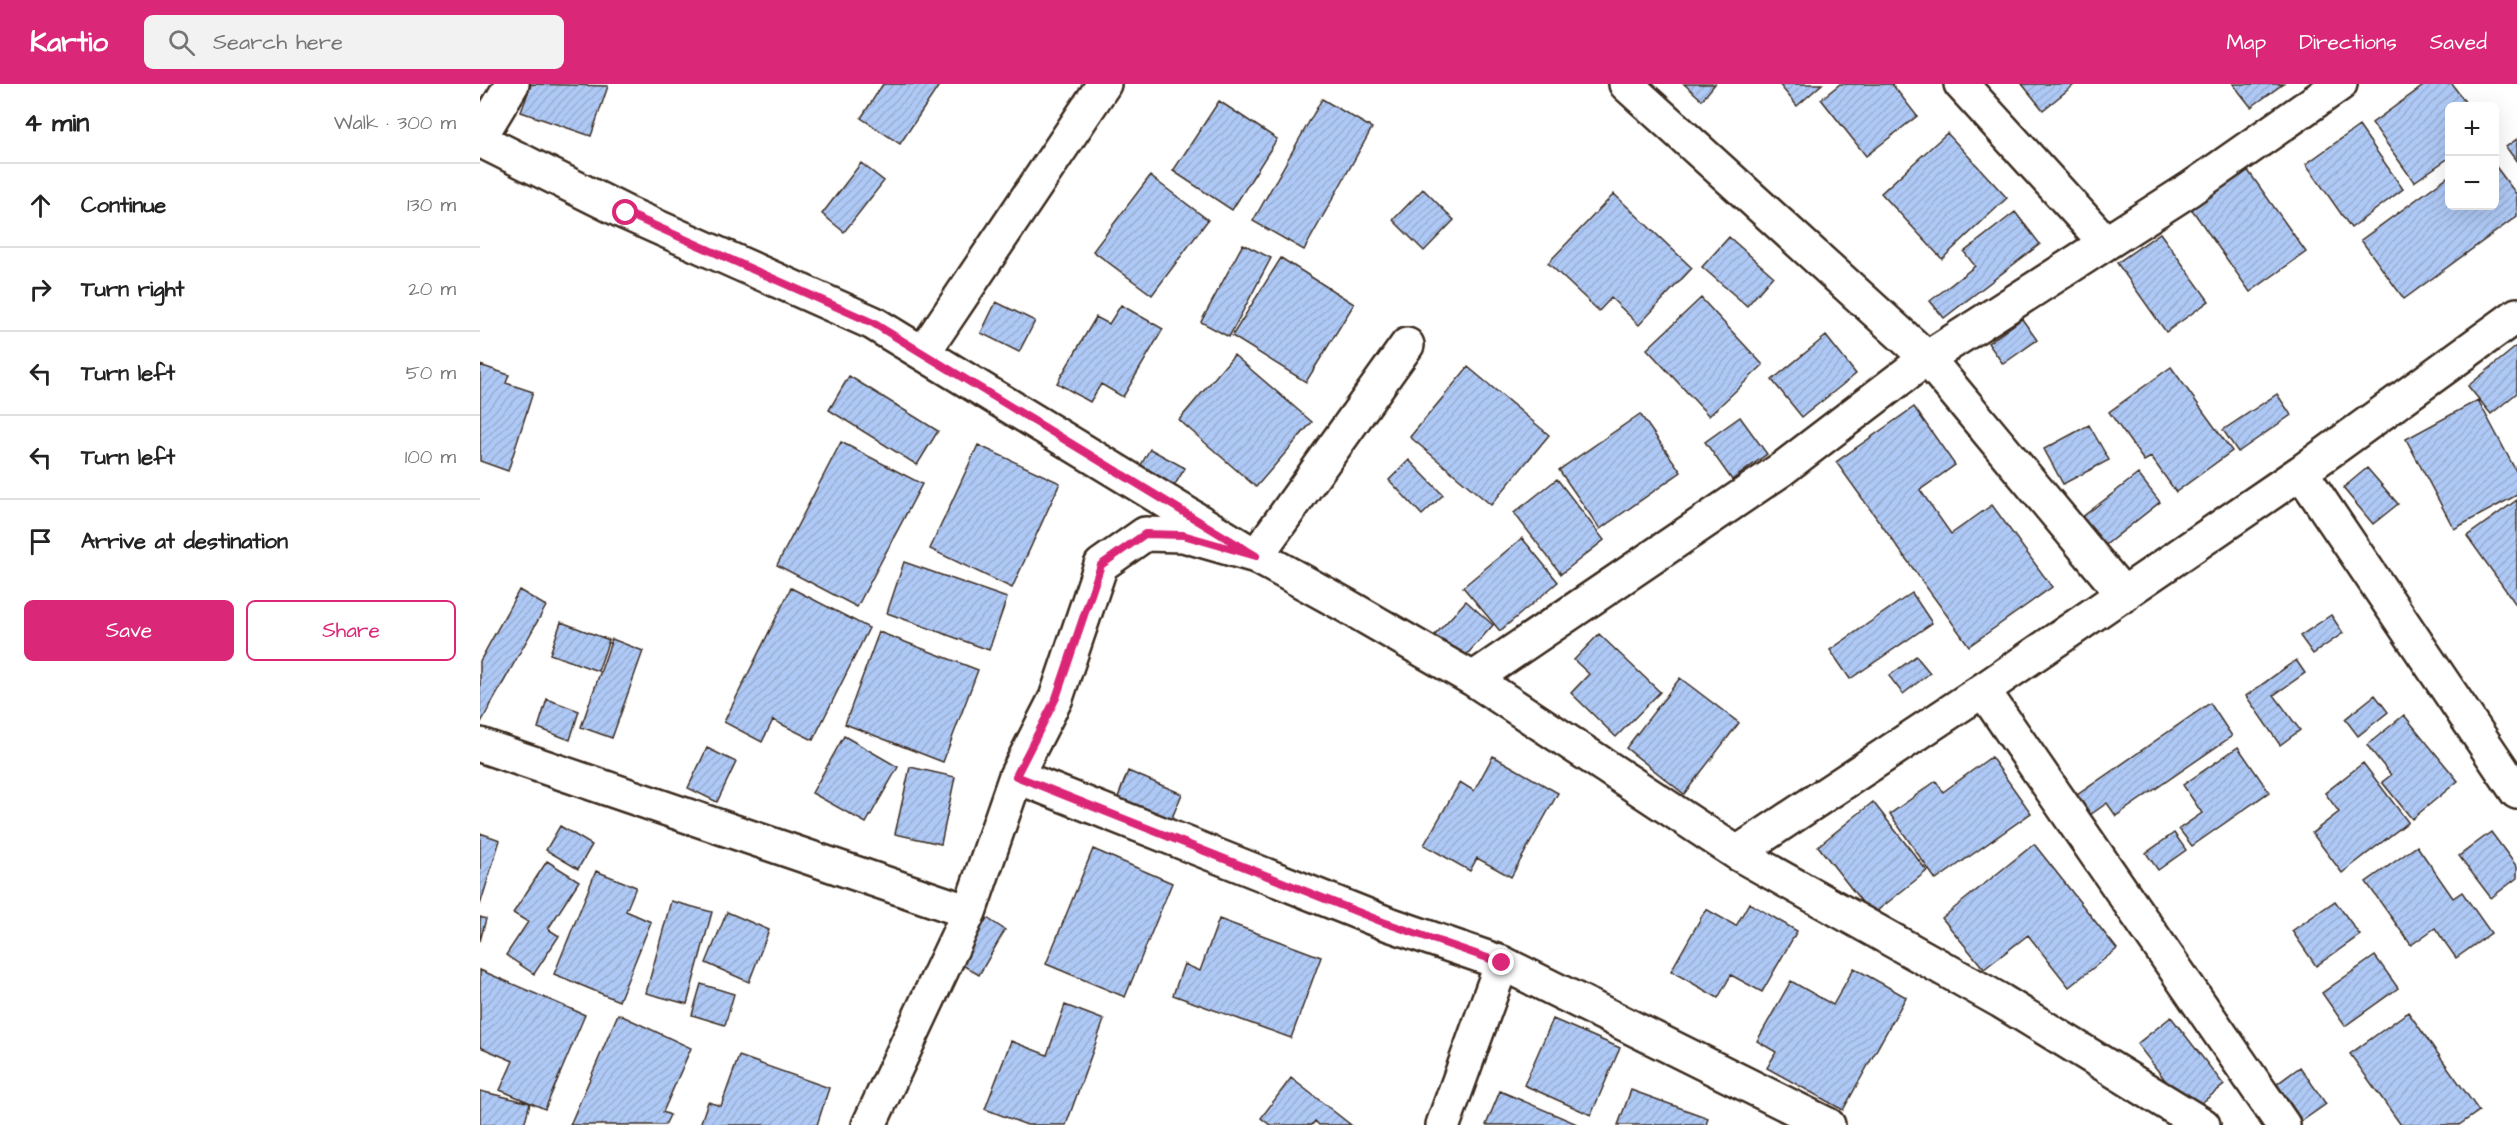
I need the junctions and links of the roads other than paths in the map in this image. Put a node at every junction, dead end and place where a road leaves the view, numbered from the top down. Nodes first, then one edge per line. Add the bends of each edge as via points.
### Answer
1 (512, 84) edge
2 (1104, 84) edge
3 (1626, 84) edge
4 (1961, 84) edge
5 (2328, 87) edge
6 (480, 138) edge
7 (2105, 243) junction
8 (2517, 315) edge
9 (1407, 345) dead end
10 (923, 353) junction
11 (1927, 358) junction
12 (2301, 472) junction
13 (1256, 556) junction
14 (2124, 595) junction
15 (1473, 679) junction
16 (1983, 690) junction
17 (480, 745) edge
18 (1016, 776) junction
19 (2517, 792) edge
20 (1737, 853) junction
21 (969, 912) junction
22 (1502, 963) junction
23 (869, 1125) edge
24 (1443, 1125) edge
25 (1828, 1125) edge
26 (2203, 1125) edge
27 (2283, 1125) edge

1 - 6 street
2 - 10 street
3 - 11 street
4 - 7 street
5 - 7 street via 2190,189
6 - 10 street via 626,213 873,323
7 - 11 street
8 - 12 street
9 - 13 street
10 - 13 street
11 - 14 street
11 - 15 street via 1782,469
12 - 14 street
12 - 19 street
13 - 15 street
13 - 18 street via 1183,535 1145,534 1101,565 1056,698
14 - 16 street
15 - 20 street
16 - 20 street
16 - 27 street
17 - 21 street
18 - 21 street
18 - 22 street via 1383,922
20 - 26 street via 2001,1001
21 - 23 street
22 - 24 street
22 - 25 street

